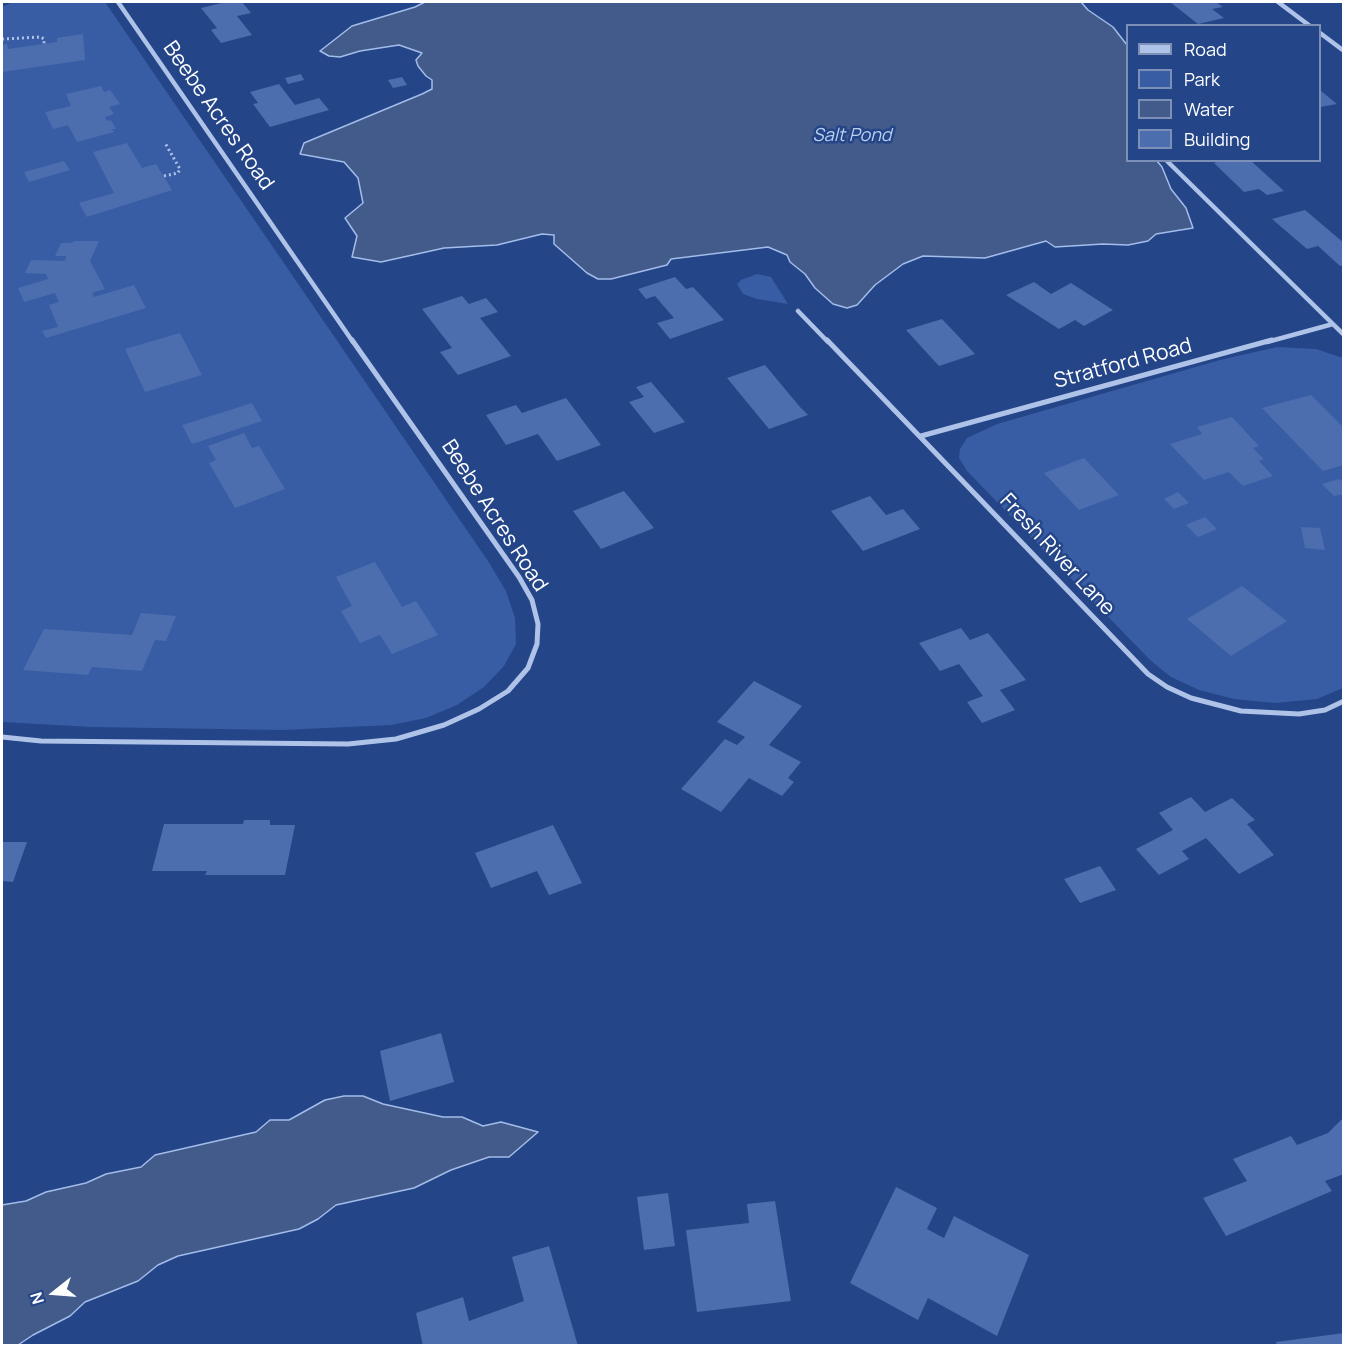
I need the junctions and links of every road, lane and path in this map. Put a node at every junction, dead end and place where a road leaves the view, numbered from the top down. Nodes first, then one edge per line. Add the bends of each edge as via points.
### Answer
1 (118, 2) edge
2 (1278, 2) edge
3 (1307, 24) edge
4 (1321, 34) edge
5 (2, 39) edge
6 (44, 44) dead end
7 (1344, 51) edge
8 (165, 143) dead end
9 (1168, 162) edge
10 (164, 176) dead end
11 (798, 311) dead end
12 (1333, 324) junction
13 (1344, 335) edge
14 (921, 436) junction
15 (1344, 701) edge
16 (2, 737) edge

1 - 16 street, Beebe Acres Road via 519,577 532,600 538,624 537,644 528,668 508,691 444,725 396,739 303,745
2 - 3 street
4 - 7 street
5 - 6 path via 41,37
8 - 10 path via 180,171
9 - 12 street
11 - 14 street, Fresh River Lane
12 - 13 street
12 - 14 street, Stratford Road
14 - 15 street, Fresh River Lane via 1126,652 1167,687 1214,705 1270,714 1324,710

